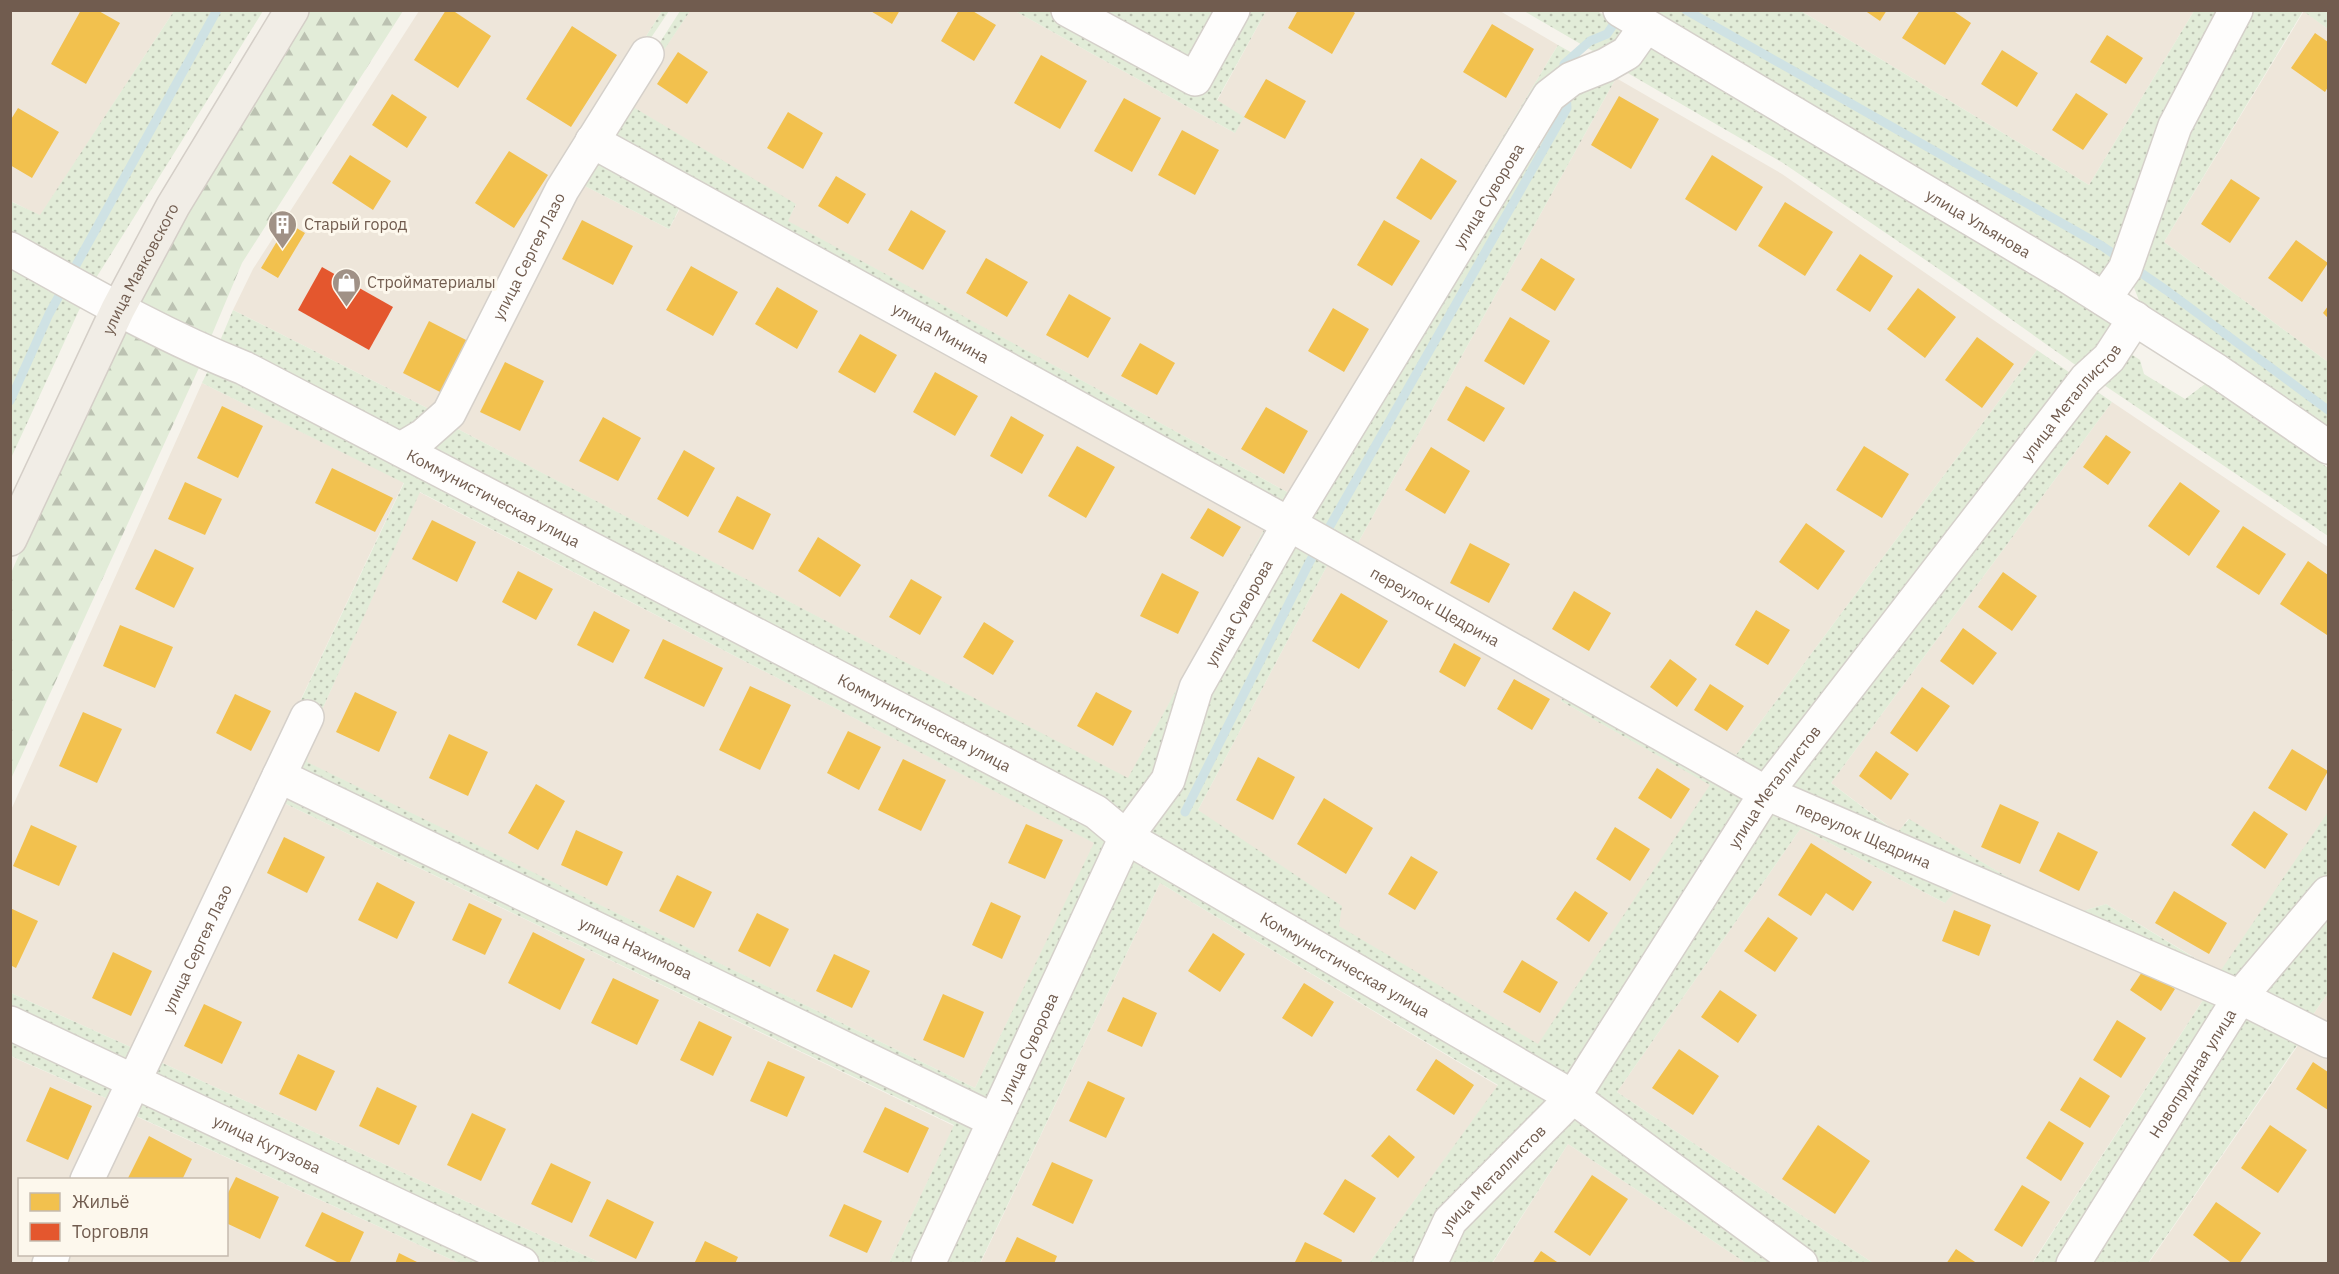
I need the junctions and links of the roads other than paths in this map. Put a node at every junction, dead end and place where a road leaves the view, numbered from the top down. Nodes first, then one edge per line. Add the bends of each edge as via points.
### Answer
1 (292, 10) edge
2 (1068, 10) edge
3 (1233, 10) edge
4 (2236, 10) edge
5 (1633, 18) edge
6 (646, 54) dead end
7 (592, 141) junction
8 (10, 249) edge
9 (2104, 299) junction
10 (118, 309) junction
11 (2135, 318) junction
12 (2328, 447) edge
13 (401, 449) junction
14 (1289, 524) junction
15 (10, 539) edge
16 (307, 717) dead end
17 (279, 776) junction
18 (1766, 793) junction
19 (1126, 837) junction
20 (2328, 894) edge
21 (2240, 997) junction
22 (10, 1023) edge
23 (2328, 1041) edge
24 (133, 1080) junction
25 (1573, 1097) junction
26 (993, 1120) junction
27 (87, 1178) edge
28 (522, 1263) edge
29 (928, 1263) edge
30 (1430, 1263) edge
31 (1801, 1263) edge
32 (2073, 1263) edge

1 - 10 main road, улица Маяковского via 173,206
2 - 3 street via 1195,79
4 - 9 street via 2175,126 2124,269
5 - 9 street, улица Ульянова
5 - 14 street, улица Суворова via 1626,53 1571,79 1549,96
6 - 7 street, улица Сергея Лазо
7 - 13 street, улица Сергея Лазо via 562,190 449,413
7 - 14 street, улица Минина
8 - 10 street, Коммунистическая улица
9 - 11 street, улица Ульянова
10 - 13 street, Коммунистическая улица
10 - 15 main road, улица Маяковского
11 - 12 street, улица Ульянова
11 - 18 street, улица Металлистов via 2109,358 2086,379
13 - 19 street, Коммунистическая улица via 1096,812
14 - 18 street, переулок Щедрина
14 - 19 street, улица Суворова via 1196,688 1168,780
16 - 17 street, улица Сергея Лазо
17 - 24 street, улица Сергея Лазо
17 - 26 street, улица Нахимова
18 - 21 street, переулок Щедрина
18 - 25 street, улица Металлистов
19 - 25 street, Коммунистическая улица
19 - 26 street, улица Суворова
20 - 21 street, Новопрудная улица
21 - 23 street, переулок Щедрина
21 - 32 street, Новопрудная улица
22 - 24 street, улица Кутузова
24 - 27 street, улица Сергея Лазо
24 - 28 street, улица Кутузова
25 - 30 street, улица Металлистов via 1450,1221
25 - 31 street, Коммунистическая улица
26 - 29 street, улица Суворова

